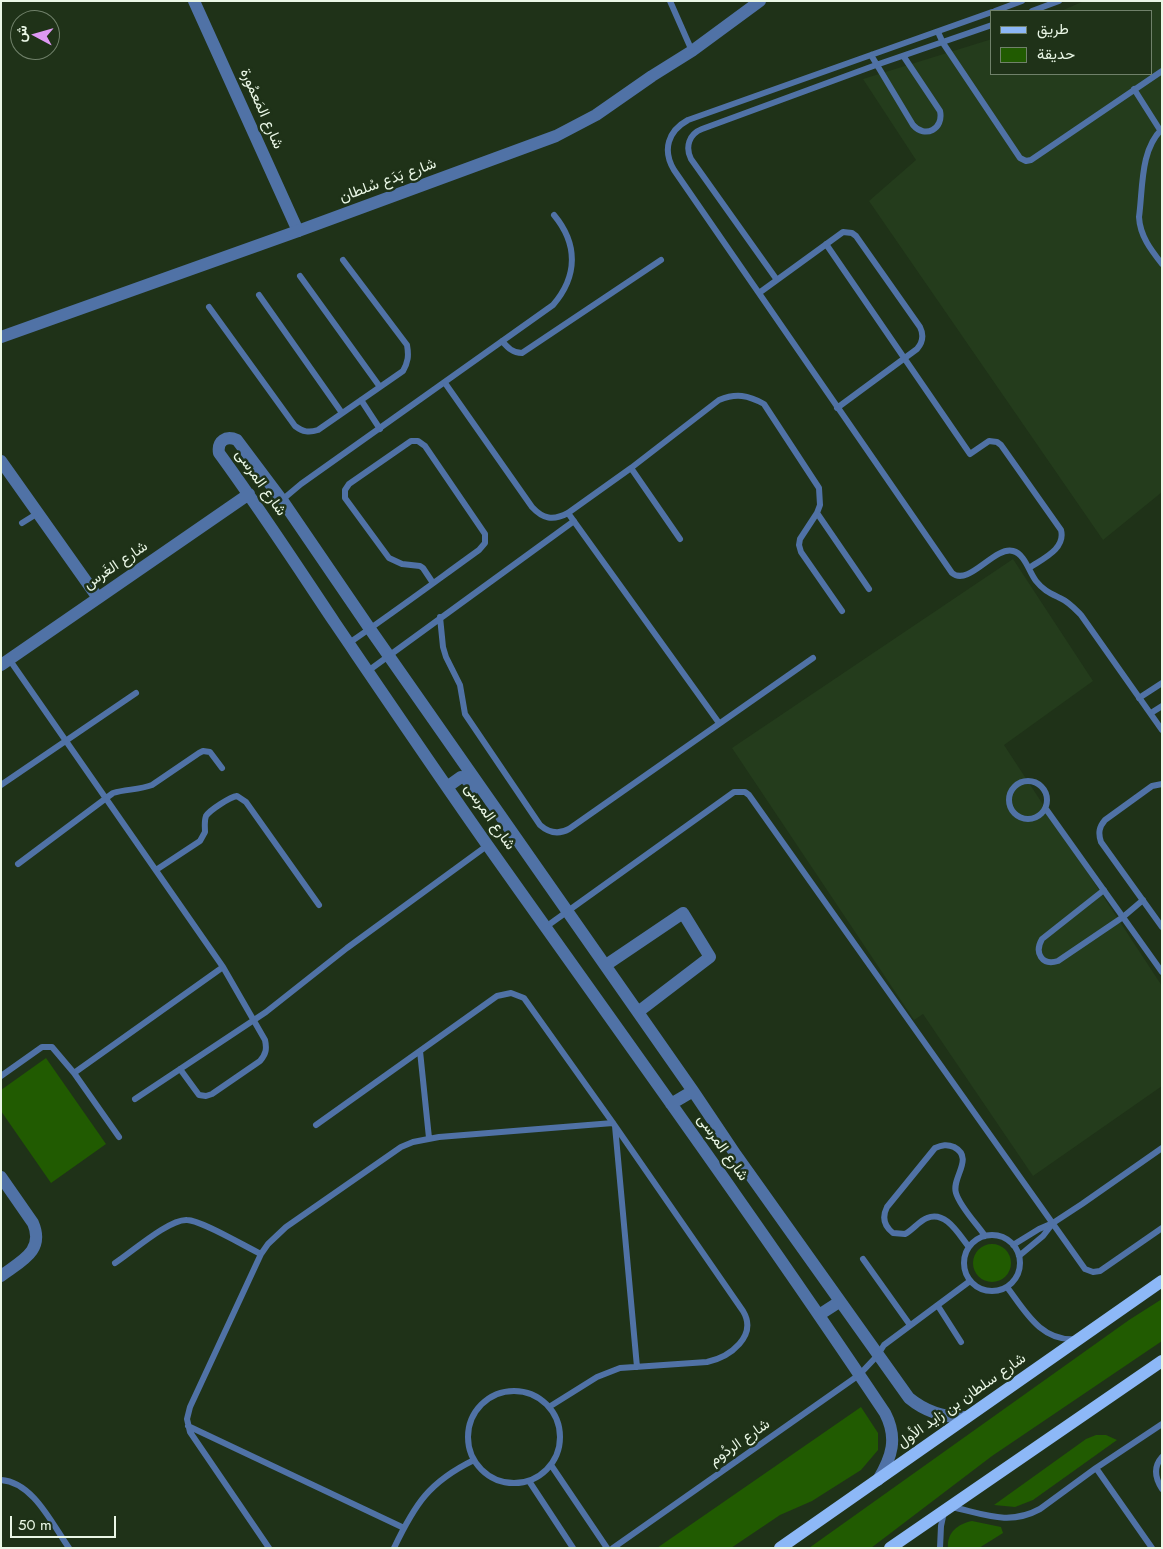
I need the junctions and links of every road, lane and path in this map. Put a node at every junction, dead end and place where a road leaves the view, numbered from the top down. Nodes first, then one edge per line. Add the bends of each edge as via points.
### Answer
1 (194, 1) edge
2 (670, 1) edge
3 (760, 1) edge
4 (1022, 1) edge
5 (1059, 1) edge
6 (998, 10) edge
7 (1035, 10) edge
8 (990, 13) edge
9 (990, 26) edge
10 (938, 32) junction
11 (943, 43) junction
12 (692, 51) junction
13 (871, 55) junction
14 (904, 57) junction
15 (876, 65) junction
16 (1162, 71) edge
17 (1134, 90) junction
18 (764, 93) junction
19 (769, 104) junction
20 (1161, 129) edge
21 (554, 215) dead end
22 (298, 231) junction
23 (826, 244) junction
24 (343, 260) dead end
25 (661, 260) dead end
26 (1162, 264) edge
27 (300, 276) dead end
28 (777, 280) junction
29 (759, 293) junction
30 (259, 295) dead end
31 (209, 307) dead end
32 (2, 335) edge
33 (502, 341) junction
34 (904, 358) junction
35 (445, 382) junction
36 (380, 387) junction
37 (361, 400) junction
38 (837, 408) junction
39 (342, 413) junction
40 (380, 429) junction
41 (1, 461) edge
42 (630, 468) junction
43 (249, 494) junction
44 (282, 500) junction
45 (817, 512) junction
46 (38, 513) junction
47 (568, 513) junction
48 (574, 522) junction
49 (22, 523) dead end
50 (680, 539) dead end
51 (1029, 568) junction
52 (433, 583) junction
53 (869, 590) dead end
54 (98, 598) junction
55 (842, 611) dead end
56 (440, 618) junction
57 (370, 629) junction
58 (349, 643) junction
59 (389, 656) junction
60 (813, 658) dead end
61 (5, 662) edge
62 (368, 671) junction
63 (1162, 683) edge
64 (136, 693) dead end
65 (1139, 698) junction
66 (1162, 706) edge
67 (1151, 714) junction
68 (719, 723) junction
69 (1162, 730) edge
70 (66, 741) junction
71 (222, 768) dead end
72 (1162, 784) edge
73 (1, 785) edge
74 (447, 787) junction
75 (106, 798) junction
76 (1046, 809) junction
77 (508, 826) junction
78 (488, 845) junction
79 (18, 864) dead end
80 (156, 870) junction
81 (1104, 890) junction
82 (1142, 900) junction
83 (319, 905) dead end
84 (568, 911) junction
85 (1123, 917) junction
86 (547, 926) junction
87 (1162, 927) edge
88 (606, 966) junction
89 (223, 967) junction
90 (1162, 972) edge
91 (638, 1012) junction
92 (254, 1019) junction
93 (420, 1050) junction
94 (180, 1070) junction
95 (74, 1072) junction
96 (1, 1076) edge
97 (693, 1091) junction
98 (135, 1099) dead end
99 (671, 1104) junction
100 (316, 1124) dead end
101 (614, 1124) junction
102 (119, 1137) dead end
103 (429, 1138) junction
104 (1162, 1148) edge
105 (736, 1156) junction
106 (716, 1168) junction
107 (1, 1177) edge
108 (1053, 1223) junction
109 (1162, 1228) edge
110 (985, 1236) junction
111 (1013, 1245) junction
112 (969, 1247) junction
113 (261, 1254) junction
114 (1019, 1256) junction
115 (863, 1258) dead end
116 (116, 1263) dead end
117 (1, 1276) edge
118 (970, 1281) junction
119 (1162, 1281) edge
120 (1007, 1287) junction
121 (839, 1302) junction
122 (938, 1306) junction
123 (819, 1315) junction
124 (910, 1325) junction
125 (1079, 1339) junction
126 (961, 1342) dead end
127 (877, 1356) junction
128 (1162, 1361) edge
129 (636, 1367) junction
130 (859, 1375) junction
131 (549, 1407) junction
132 (968, 1417) junction
133 (1162, 1424) edge
134 (188, 1426) junction
135 (1162, 1457) edge
136 (474, 1460) junction
137 (551, 1465) junction
138 (1096, 1468) junction
139 (1, 1480) edge
140 (878, 1480) junction
141 (529, 1481) junction
142 (1162, 1489) edge
143 (948, 1509) junction
144 (404, 1528) junction
145 (69, 1548) edge
146 (269, 1548) edge
147 (394, 1548) edge
148 (573, 1548) edge
149 (607, 1548) edge
150 (614, 1548) edge
151 (780, 1548) edge
152 (890, 1548) edge
153 (940, 1548) edge
154 (1152, 1548) edge

1 - 22 street, شارع المَعمُورة
2 - 12 lane
3 - 12 street, شارع بَدَع سُلطان
4 - 6 lane
5 - 7 lane
8 - 10 lane
9 - 11 lane
10 - 11 lane
10 - 13 lane
11 - 14 lane
11 - 17 lane via 1022,160 1031,160
12 - 22 street, شارع بَدَع سُلطان via 596,115 556,136
13 - 15 lane
13 - 18 lane
14 - 15 lane
14 - 15 lane via 940,112 940,121 930,131 921,131 913,125
15 - 19 lane
16 - 17 lane
17 - 20 lane
18 - 19 lane
18 - 29 lane via 680,124 667,145 674,170
19 - 28 lane via 698,131 690,139 688,149
20 - 26 lane via 1151,142 1146,157 1140,224 1144,238
21 - 33 lane via 565,231 571,250 571,270 565,289 553,305
22 - 32 street, شارع بَدَع سُلطان
23 - 28 lane
23 - 34 lane
23 - 34 lane via 843,232 856,236 920,327 923,332 921,344
24 - 36 lane via 407,345 408,363 403,372
25 - 33 lane via 527,351 516,353
27 - 36 lane
28 - 29 lane
29 - 38 lane
30 - 39 lane
31 - 39 lane via 295,426 302,431 318,430
33 - 35 lane
34 - 38 lane
34 - 51 lane via 970,454 989,442 1001,445 1061,530 1062,539 1058,547
35 - 40 lane
35 - 47 lane via 532,507 548,518 559,518
36 - 37 lane
37 - 39 lane
37 - 40 lane
38 - 51 lane via 955,576 963,576 998,554 1011,550 1019,554
40 - 44 lane
41 - 46 street
42 - 45 lane via 719,400 748,396 764,404 820,488
42 - 47 lane
42 - 50 lane
43 - 44 street, شارع المرسى via 219,453 218,447 226,438 238,440
43 - 54 street, شارع الغَرس
43 - 58 street, شارع المرسى
44 - 57 street, شارع المرسى
45 - 53 lane
45 - 55 lane via 799,545
46 - 49 lane
46 - 54 street
47 - 48 lane
48 - 56 lane
48 - 68 lane
51 - 65 lane via 1042,588 1061,598 1081,615
52 - 52 lane via 482,547 486,539 425,446 411,441 349,484 344,494 389,558 402,564 420,566
52 - 57 lane
54 - 61 street, شارع الغَرس
56 - 59 lane
56 - 68 lane via 446,657 460,685 465,714 540,825 551,832 569,829
57 - 58 lane
57 - 59 street, شارع المرسى
58 - 62 street, شارع المرسى
59 - 62 lane
59 - 77 street, شارع المرسى
60 - 68 lane
61 - 70 lane
62 - 74 street, شارع المرسى
63 - 65 lane
64 - 70 lane
65 - 67 lane
66 - 67 lane
67 - 69 lane
70 - 73 lane
70 - 75 lane
71 - 75 lane via 210,752 203,751 152,785 120,791
72 - 82 lane via 1152,786 1106,820 1099,833 1101,842
74 - 77 street via 458,778 465,778 498,822
74 - 78 street, شارع المرسى
75 - 79 lane
75 - 80 lane
76 - 76 lane via 1048,797 1038,783 1026,781 1011,792 1010,805 1017,816 1036,818
76 - 81 lane
77 - 84 street, شارع المرسى
78 - 86 street, شارع المرسى
78 - 92 lane
80 - 83 lane via 200,840 209,813 237,796 246,802
80 - 89 lane
81 - 85 lane
81 - 85 lane via 1042,939 1038,946 1039,954 1051,963 1058,961
82 - 85 lane
82 - 87 lane
84 - 86 lane
84 - 88 street, شارع المرسى
84 - 108 lane via 734,792 745,792
85 - 90 lane
86 - 99 street, شارع المرسى
88 - 91 street, شارع المرسى
88 - 91 street via 683,914 710,957
89 - 92 lane
89 - 95 lane
91 - 97 street, شارع المرسى
92 - 94 lane
92 - 94 lane via 267,1047 260,1061 206,1096 199,1095
93 - 100 lane
93 - 101 lane via 497,996 518,995 524,998
93 - 103 lane
94 - 98 lane
95 - 96 lane via 57,1051 47,1046
95 - 102 lane
97 - 99 street
97 - 105 street, شارع المرسى
99 - 106 street, شارع المرسى
101 - 103 lane
101 - 129 lane
101 - 129 lane via 743,1311 748,1324 744,1339 713,1361
103 - 113 lane via 401,1147 286,1227
104 - 108 lane
105 - 106 street
105 - 121 street, شارع المرسى
106 - 123 street, شارع المرسى
107 - 117 street via 33,1223 37,1239 30,1254
108 - 109 lane via 1088,1272 1100,1271
108 - 111 lane
108 - 114 lane
110 - 111 lane via 1001,1237
110 - 112 lane
110 - 112 lane via 955,1192 963,1164 960,1153 946,1145 935,1148 887,1207 885,1224 893,1232 905,1234 927,1218 942,1218
111 - 114 lane
112 - 118 lane via 964,1261
113 - 116 lane via 194,1221 182,1220 169,1225
113 - 134 lane via 190,1407
114 - 120 lane via 1018,1272
115 - 124 lane
118 - 120 lane via 988,1291
118 - 122 lane, شارع الردُوم
119 - 125 main road, شارع سلطان بن زايد الأول
120 - 125 lane via 1038,1327 1068,1340
121 - 123 street
121 - 127 street, شارع المرسى
122 - 124 lane, شارع الردُوم
122 - 126 lane
123 - 130 street, شارع المرسى
124 - 127 lane, شارع الردُوم via 884,1345
125 - 132 main road, شارع سلطان بن زايد الأول
127 - 130 lane, شارع الردُوم
127 - 132 street, شارع المرسى via 916,1404 944,1416
128 - 143 main road
129 - 131 lane via 620,1368 597,1376
130 - 140 street, شارع المرسى via 885,1413 892,1431 891,1456
130 - 150 lane, شارع الردُوم
131 - 136 lane via 538,1397 523,1391 494,1395 481,1404 472,1416 468,1431
131 - 137 lane via 557,1420 560,1435 558,1451
132 - 140 main road, شارع سلطان بن زايد الأول
133 - 138 lane
134 - 144 lane
134 - 146 lane
135 - 142 lane via 1158,1461 1156,1479
136 - 141 lane via 484,1473 498,1480
136 - 144 lane via 440,1480 425,1494
137 - 141 lane
137 - 149 lane
138 - 143 lane via 1040,1509 1018,1518
138 - 154 lane
139 - 145 lane via 8,1480 32,1494
140 - 151 main road, شارع سلطان بن زايد الأول
141 - 148 lane
143 - 152 main road
143 - 153 lane via 941,1526
144 - 147 lane

